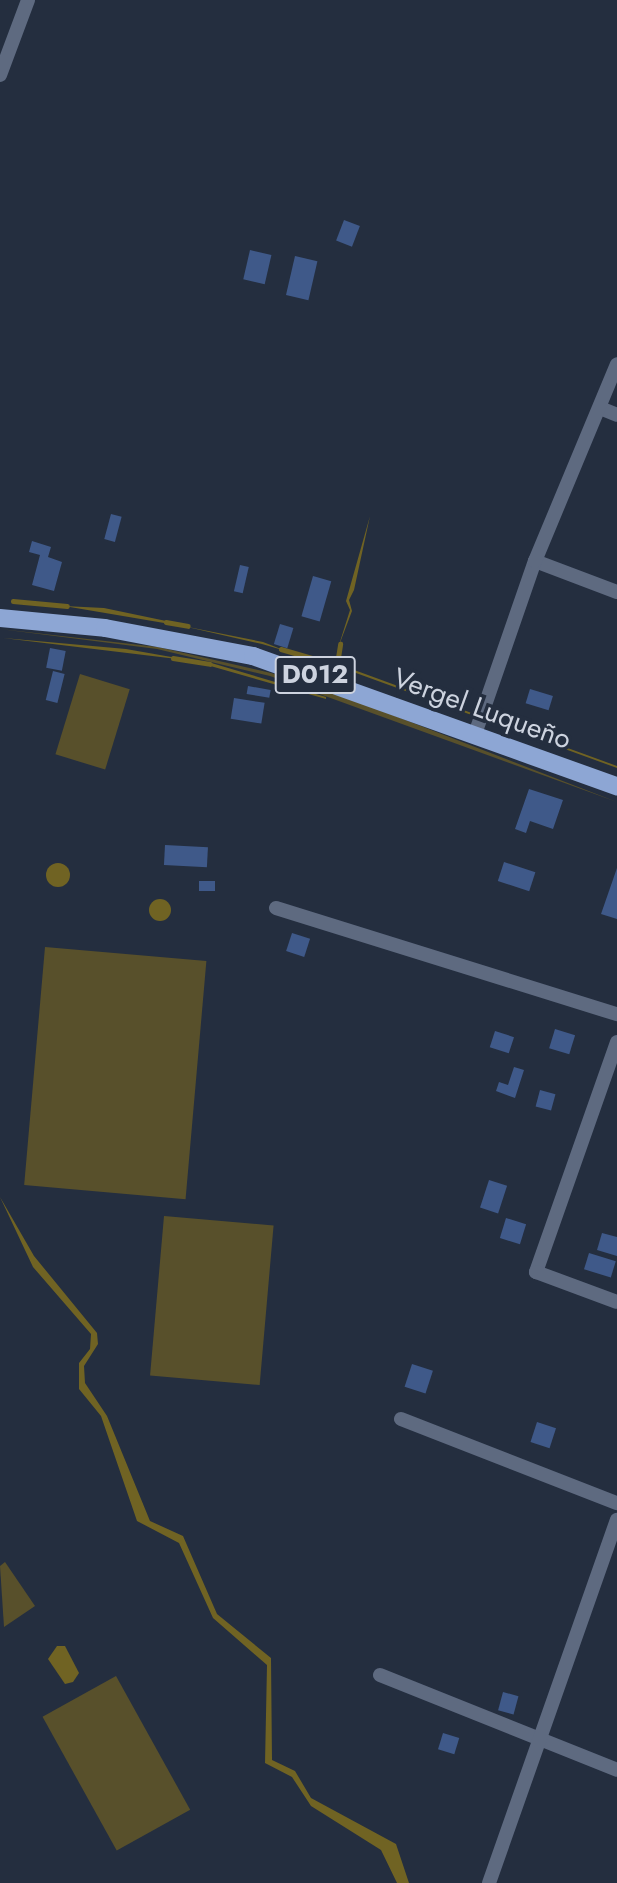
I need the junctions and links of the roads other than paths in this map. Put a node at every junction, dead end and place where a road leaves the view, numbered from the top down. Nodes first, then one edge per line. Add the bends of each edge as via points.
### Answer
1 (28, 0) edge
2 (0, 75) edge
3 (617, 364) edge
4 (600, 408) junction
5 (617, 415) edge
6 (535, 561) junction
7 (617, 592) edge
8 (0, 618) edge
9 (479, 723) junction
10 (617, 786) edge
11 (276, 908) dead end
12 (617, 1014) edge
13 (617, 1042) edge
14 (617, 1302) edge
15 (401, 1419) dead end
16 (617, 1503) edge
17 (617, 1521) edge
18 (380, 1675) dead end
19 (539, 1739) junction
20 (617, 1770) edge
21 (489, 1883) edge

1 - 2 street
3 - 4 street
4 - 5 street
4 - 6 street
6 - 7 street
6 - 9 street
8 - 9 main road, Vergel Luqueño / D012 via 203,644
9 - 10 main road, Vergel Luqueño / D012
11 - 12 street
13 - 14 street via 536,1272
15 - 16 street
17 - 19 street
18 - 19 street
19 - 20 street
19 - 21 street

